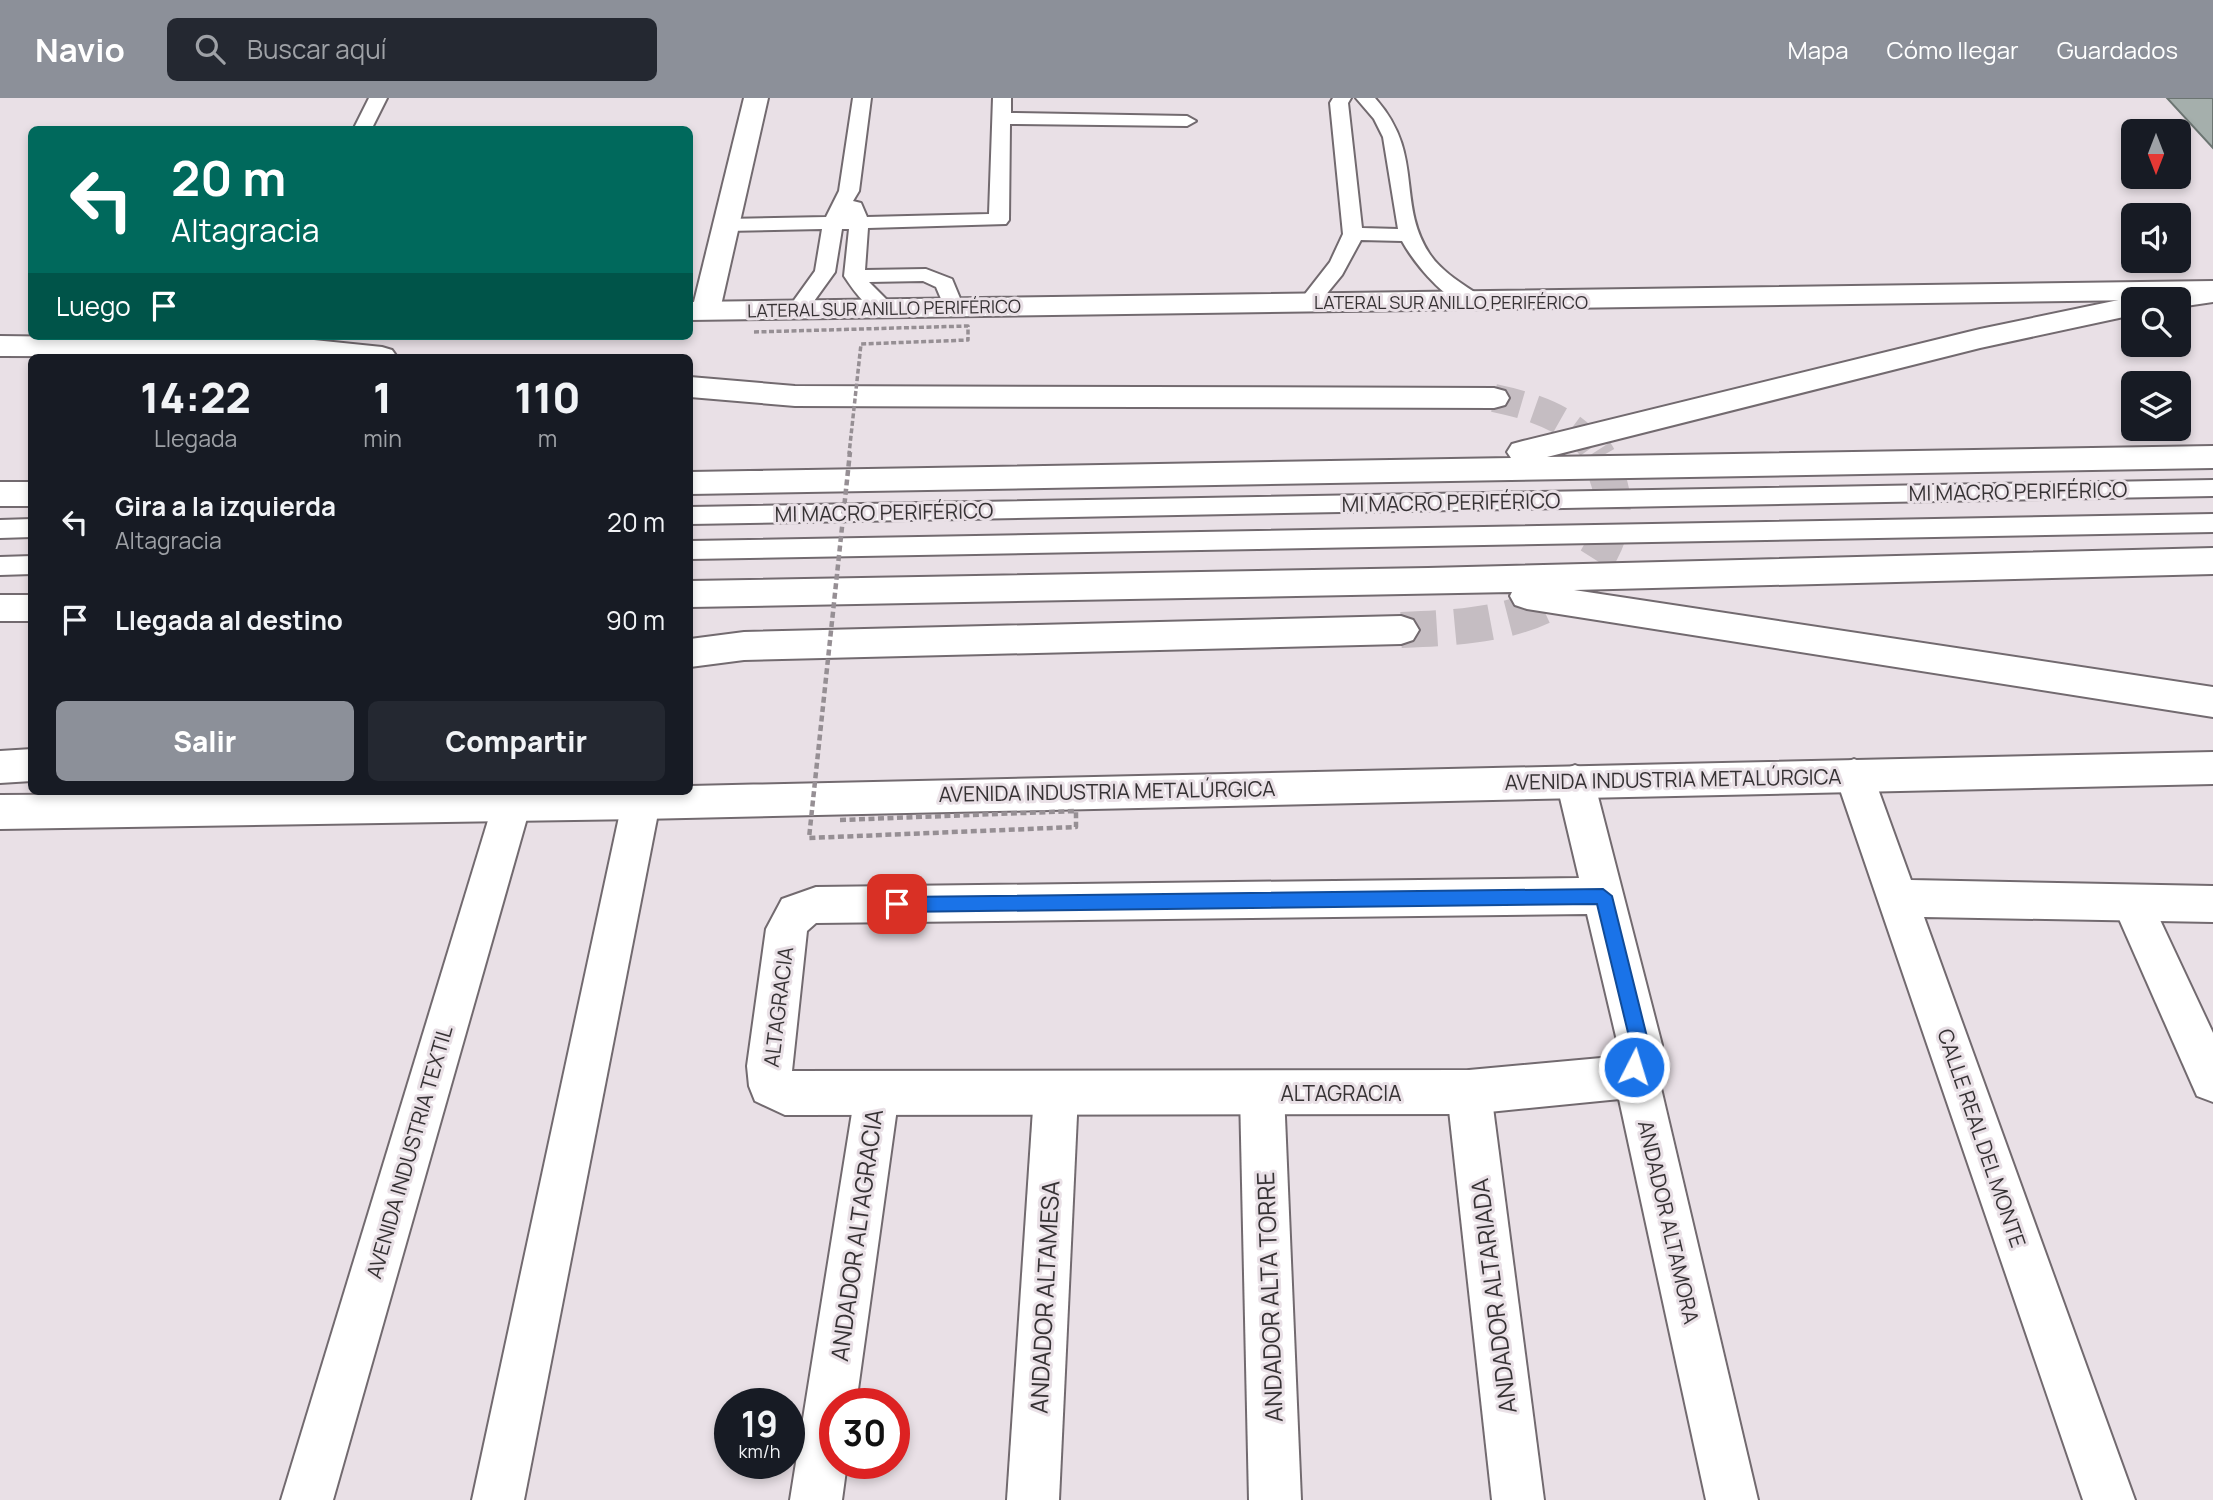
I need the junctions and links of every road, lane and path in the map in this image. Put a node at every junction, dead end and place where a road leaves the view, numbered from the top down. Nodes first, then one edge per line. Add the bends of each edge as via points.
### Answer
1 (378, 98) edge
2 (756, 98) edge
3 (862, 98) edge
4 (1002, 98) edge
5 (1342, 98) edge
6 (1365, 98) edge
7 (1001, 118) junction
8 (1187, 121) dead end
9 (364, 126) edge
10 (849, 191) junction
11 (832, 223) junction
12 (859, 223) junction
13 (726, 225) junction
14 (1353, 234) junction
15 (1410, 234) junction
16 (854, 276) junction
17 (2213, 292) edge
18 (2191, 296) edge
19 (1475, 302) junction
20 (1308, 303) junction
21 (954, 307) junction
22 (885, 308) junction
23 (2121, 308) edge
24 (698, 310) edge
25 (797, 310) junction
26 (28, 328) edge
27 (0, 330) edge
28 (754, 332) dead end
29 (0, 346) edge
30 (352, 354) edge
31 (693, 387) edge
32 (1494, 398) tunnel mouth
33 (2213, 457) edge
34 (1447, 470) junction
35 (693, 483) edge
36 (2213, 488) edge
37 (0, 494) edge
38 (28, 494) edge
39 (693, 516) edge
40 (2213, 523) edge
41 (0, 528) edge
42 (28, 528) edge
43 (693, 550) edge
44 (2213, 561) edge
45 (28, 565) edge
46 (0, 566) edge
47 (1428, 581) junction
48 (693, 594) edge
49 (0, 608) edge
50 (28, 608) edge
51 (1401, 630) tunnel mouth
52 (693, 653) edge
53 (2213, 702) edge
54 (28, 765) edge
55 (0, 767) edge
56 (2213, 768) edge
57 (1854, 775) junction
58 (1575, 781) junction
59 (641, 803) junction
60 (512, 804) junction
61 (0, 812) edge
62 (840, 820) dead end
63 (1603, 896) junction
64 (1897, 898) junction
65 (2132, 903) junction
66 (2213, 904) edge
67 (1634, 1067) junction
68 (2213, 1081) edge
69 (1469, 1092) junction
70 (1262, 1093) junction
71 (877, 1094) junction
72 (1056, 1094) junction
73 (307, 1500) edge
74 (498, 1500) edge
75 (816, 1500) edge
76 (1032, 1500) edge
77 (1275, 1500) edge
78 (1518, 1500) edge
79 (1732, 1500) edge
80 (2109, 1500) edge

1 - 9 lane
2 - 13 main road
3 - 10 lane
4 - 7 lane
5 - 14 lane
6 - 15 lane via 1387,123 1396,146
7 - 8 lane
7 - 12 lane via 999,220
10 - 11 lane
10 - 12 lane
11 - 12 lane
11 - 13 lane
11 - 25 lane via 825,272
12 - 16 lane
13 - 24 main road
14 - 15 lane
14 - 20 lane via 1335,272
15 - 19 lane via 1420,256 1434,271
16 - 21 lane via 926,275 945,283
16 - 22 lane
17 - 18 main road
17 - 19 main road, LATERAL SUR ANILLO PERIFÉRICO
19 - 20 main road, LATERAL SUR ANILLO PERIFÉRICO
20 - 21 main road, LATERAL SUR ANILLO PERIFÉRICO
21 - 22 main road, LATERAL SUR ANILLO PERIFÉRICO
22 - 25 main road, LATERAL SUR ANILLO PERIFÉRICO
23 - 34 main road via 1968,340 1686,415
24 - 25 main road, LATERAL SUR ANILLO PERIFÉRICO
26 - 27 main road
28 - 62 path, bridge via 968,326 968,340 861,344 809,838 1076,827 1076,811
29 - 30 main road
31 - 32 main road via 795,396
33 - 34 main road
34 - 35 main road
36 - 39 lane, MI MACRO PERIFÉRICO
37 - 38 main road
40 - 43 lane, MI MACRO PERIFÉRICO
41 - 42 lane
44 - 47 main road
45 - 46 lane
47 - 48 main road
47 - 53 main road
49 - 50 main road
51 - 52 main road via 744,646
54 - 55 main road
56 - 57 main road, AVENIDA INDUSTRIA METALÚRGICA
57 - 58 main road, AVENIDA INDUSTRIA METALÚRGICA
57 - 64 main road, CALLE REAL DEL MONTE
58 - 59 main road, AVENIDA INDUSTRIA METALÚRGICA
58 - 63 main road, ANDADOR ALTAMORA
59 - 60 main road, AVENIDA INDUSTRIA METALÚRGICA
59 - 74 main road
60 - 61 main road, AVENIDA INDUSTRIA METALÚRGICA
60 - 73 main road, AVENIDA INDUSTRIA TEXTIL
63 - 67 main road, ANDADOR ALTAMORA via 1640,1045
63 - 71 main road, ALTAGRACIA via 816,905 796,912 787,929 769,1066 771,1086 785,1093
64 - 65 main road
64 - 80 main road, CALLE REAL DEL MONTE
65 - 66 main road
65 - 68 main road
67 - 69 main road, ALTAGRACIA via 1620,1078
67 - 79 main road, ANDADOR ALTAMORA
69 - 70 main road, ALTAGRACIA
69 - 78 main road, ANDADOR ALTARIADA
70 - 72 main road, ALTAGRACIA
70 - 77 main road, ANDADOR ALTA TORRE
71 - 72 main road, ALTAGRACIA
71 - 75 main road, ANDADOR ALTAGRACIA
72 - 76 main road, ANDADOR ALTAMESA

